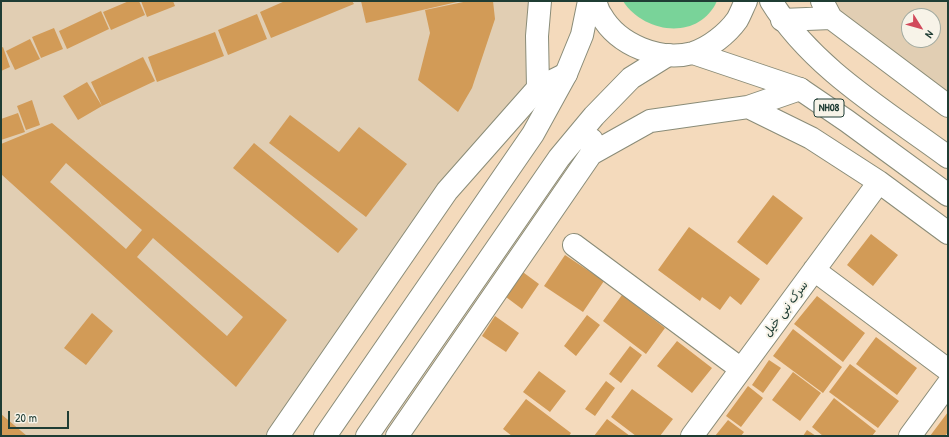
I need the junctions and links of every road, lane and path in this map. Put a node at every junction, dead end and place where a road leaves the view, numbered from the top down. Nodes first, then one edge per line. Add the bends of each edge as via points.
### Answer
1 (540, 1) edge
2 (589, 1) edge
3 (595, 1) edge
4 (746, 1) edge
5 (771, 1) edge
6 (827, 10) edge
7 (782, 20) junction
8 (694, 53) junction
9 (668, 55) junction
10 (566, 74) junction
11 (538, 88) junction
12 (800, 89) junction
13 (948, 106) edge
14 (748, 107) junction
15 (594, 116) junction
16 (591, 154) junction
17 (948, 157) edge
18 (879, 182) junction
19 (948, 195) edge
20 (948, 233) edge
21 (574, 245) dead end
22 (814, 270) junction
23 (741, 369) junction
24 (948, 370) edge
25 (948, 384) edge
26 (278, 436) edge
27 (325, 436) edge
28 (367, 436) edge
29 (397, 436) edge
30 (692, 436) edge
31 (910, 436) edge

1 - 11 main road via 537,36
2 - 10 main road via 582,35
3 - 9 main road, NH08 via 601,16 618,36 642,50
4 - 8 main road, NH08 via 737,20 718,40
5 - 7 main road, NH08
6 - 7 main road
6 - 13 main road
7 - 17 main road, NH08 via 819,59
8 - 9 main road, NH08
8 - 12 main road, NH08
9 - 15 main road via 631,78
10 - 11 main road
10 - 27 main road via 533,134
11 - 26 main road via 447,191
12 - 14 main road
12 - 19 main road, NH08
14 - 16 main road via 650,121
14 - 18 main road via 811,138
15 - 16 main road
15 - 28 main road via 559,158
16 - 29 main road
18 - 20 main road
18 - 22 main road, سرک نبی خیل
21 - 23 main road
22 - 23 main road, سرک نبی خیل
22 - 24 main road
23 - 30 main road, سرک نبی خیل
25 - 31 main road

